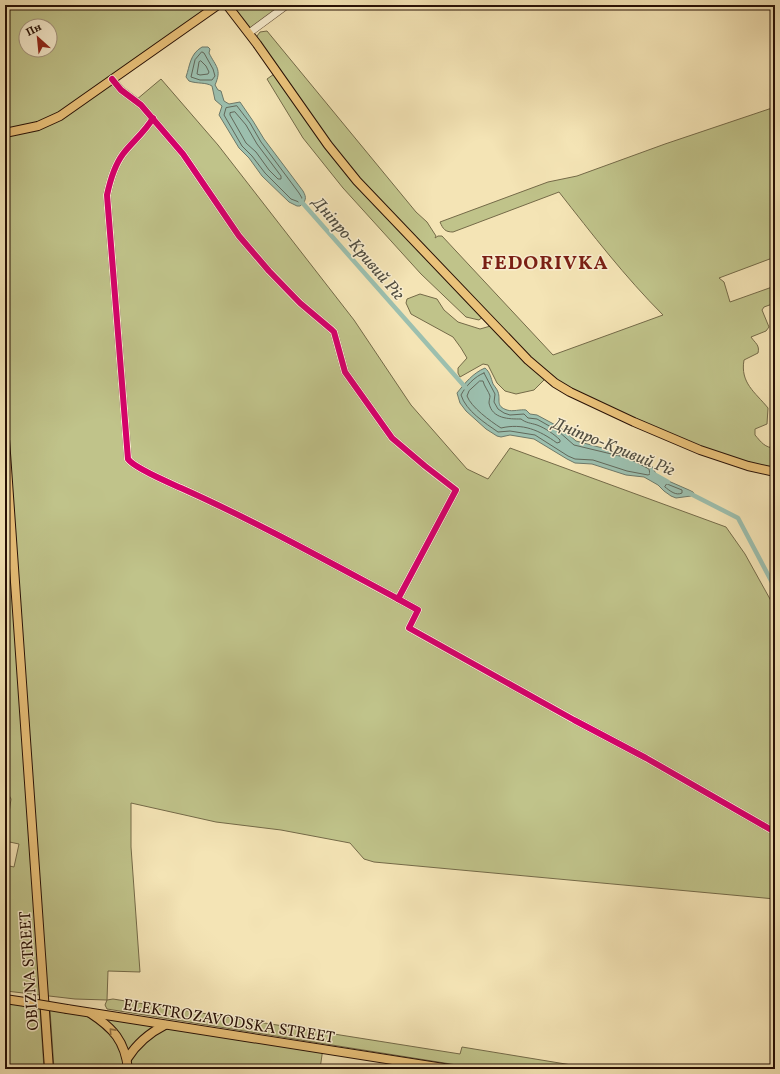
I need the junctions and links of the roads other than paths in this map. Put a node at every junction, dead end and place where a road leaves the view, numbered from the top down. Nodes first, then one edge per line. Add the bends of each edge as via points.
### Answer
1 (218, 5) edge
2 (227, 5) edge
3 (287, 5) edge
4 (249, 33) junction
5 (112, 79) junction
6 (153, 118) junction
7 (5, 133) edge
8 (5, 439) edge
9 (775, 472) edge
10 (398, 599) junction
11 (775, 832) edge
12 (5, 999) edge
13 (87, 1012) junction
14 (165, 1024) junction
15 (127, 1059) junction
16 (49, 1069) edge
17 (128, 1069) edge
18 (450, 1069) edge

1 - 5 main road
2 - 4 main road
3 - 4 street
4 - 9 main road via 328,145 357,181 547,377 570,392 700,450
5 - 6 street
5 - 7 main road via 49,122
6 - 10 street via 183,154 239,236 300,303 332,330 345,372 392,438 456,490
6 - 10 street via 118,161 107,196 128,459 159,478 246,518
8 - 16 main road, OBIZNA STREET
10 - 11 street via 418,610 409,628
12 - 13 main road, ELEKTROZAVODSKA STREET, bridge
13 - 14 main road, ELEKTROZAVODSKA STREET
15 -> 13 main road via 124,1048 110,1028
14 - 15 main road via 139,1042
14 - 18 main road, ELEKTROZAVODSKA STREET
15 - 17 main road

